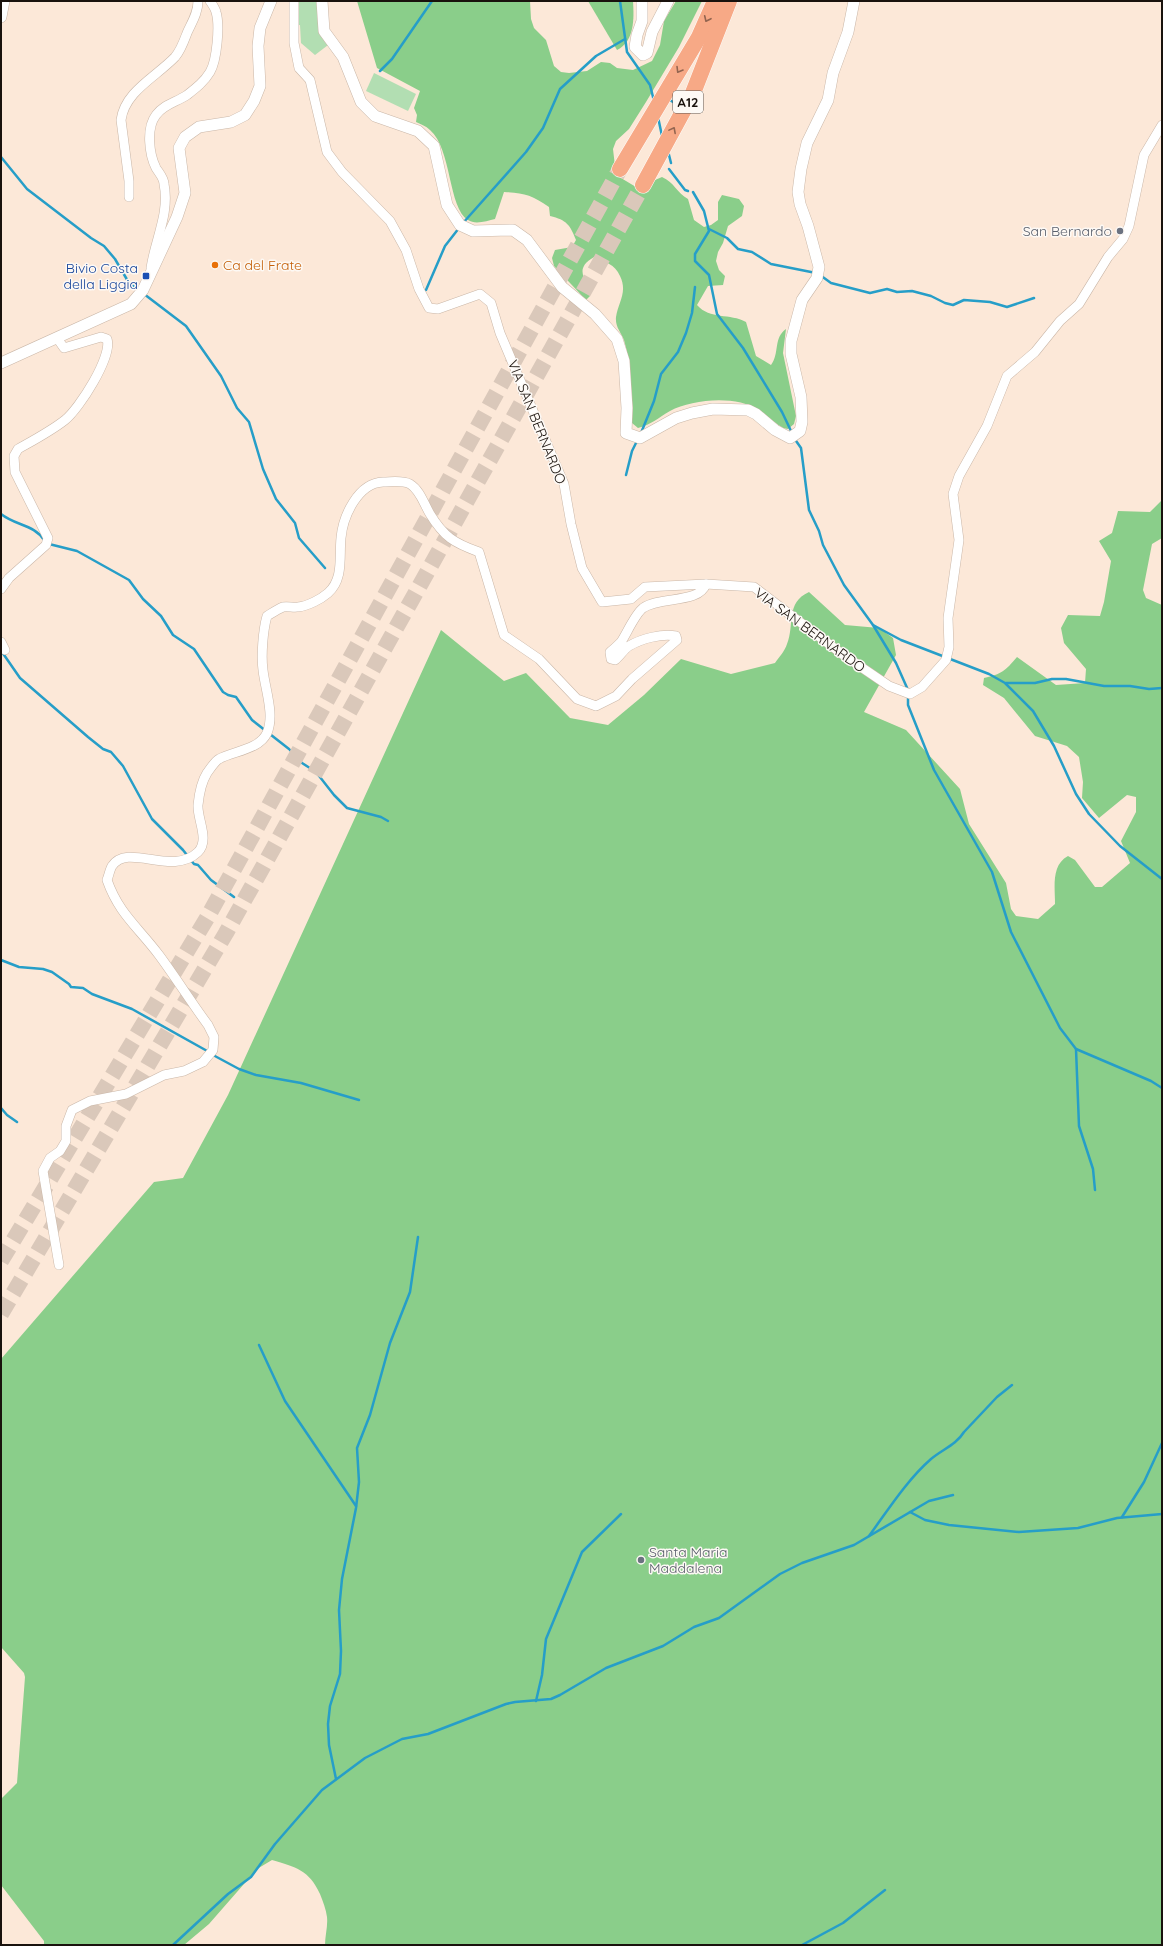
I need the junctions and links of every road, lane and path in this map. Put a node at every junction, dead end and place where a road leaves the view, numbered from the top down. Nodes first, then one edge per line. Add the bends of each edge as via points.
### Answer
1 (4, 1) edge
2 (198, 1) edge
3 (210, 1) edge
4 (271, 1) edge
5 (294, 1) edge
6 (322, 1) edge
7 (642, 1) edge
8 (668, 1) edge
9 (715, 1) edge
10 (729, 1) edge
11 (854, 1) edge
12 (1, 17) edge
13 (1162, 125) edge
14 (620, 169) tunnel mouth
15 (643, 185) tunnel mouth
16 (128, 197) dead end
17 (150, 275) junction
18 (57, 338) junction
19 (1, 363) edge
20 (706, 584) junction
21 (1, 589) edge
22 (59, 1265) dead end

1 - 12 street
2 - 16 street via 198,8 176,56 128,100 122,111 129,181
3 - 17 street via 216,13 218,33 212,70 202,84 156,115 150,134 150,150 164,182 165,200
4 - 17 street via 260,28 260,86 254,101 245,115 231,122 199,127 185,138 179,148 185,193 177,217
5 - 20 street, VIA SAN BERNARDO via 294,43 299,68 310,80 326,152 390,221 406,250 419,289 429,308 438,309 480,294 490,303 500,333 564,484 582,568 602,602 631,599 645,587
6 - 11 street via 324,31 343,57 361,102 374,116 418,131 434,146 447,205 460,225 473,231 513,230 527,240 562,287 595,314 617,339 624,361 626,433 640,438 676,418 713,409 748,410 775,430 794,435 800,431 802,409 796,368 791,354 791,341 802,300 817,278 819,267 798,192 807,143 828,100 833,73 848,32
7 - 8 street via 642,21 635,47 643,55 647,54 652,32
9 -> 14 highway, A12 via 699,37
15 -> 10 highway, A12 via 693,93
13 - 20 street, VIA SAN BERNARDO via 1144,155 1129,226 1123,239 1108,257 1079,304 1060,321 1035,352 1007,376 988,426 959,476 953,494 959,540 948,618 949,647 946,660 922,687 906,693 889,686 754,587
17 - 18 street via 143,290 131,304
18 - 19 street
18 - 21 street via 64,348 102,338 107,339 107,352 83,399 67,419 18,449 14,456 15,472 47,542
20 - 22 street via 704,590 695,596 642,608 621,642 610,652 611,659 615,660 628,647 644,640 665,635 676,636 677,640 616,696 596,706 577,699 539,659 504,635 479,552 456,544 441,529 418,491 410,484 400,481 377,482 365,488 345,520 340,538 338,578 329,592 315,602 299,607 282,608 267,616 262,669 269,717 266,734 257,743 218,759 207,774 200,791 198,806 203,839 199,851 187,859 171,862 137,856 123,857 113,865 107,880 123,913 159,955 208,1025 214,1037 213,1050 203,1062 184,1071 164,1074 126,1094 90,1101 72,1110 66,1126 66,1141 60,1151 50,1158 43,1171

